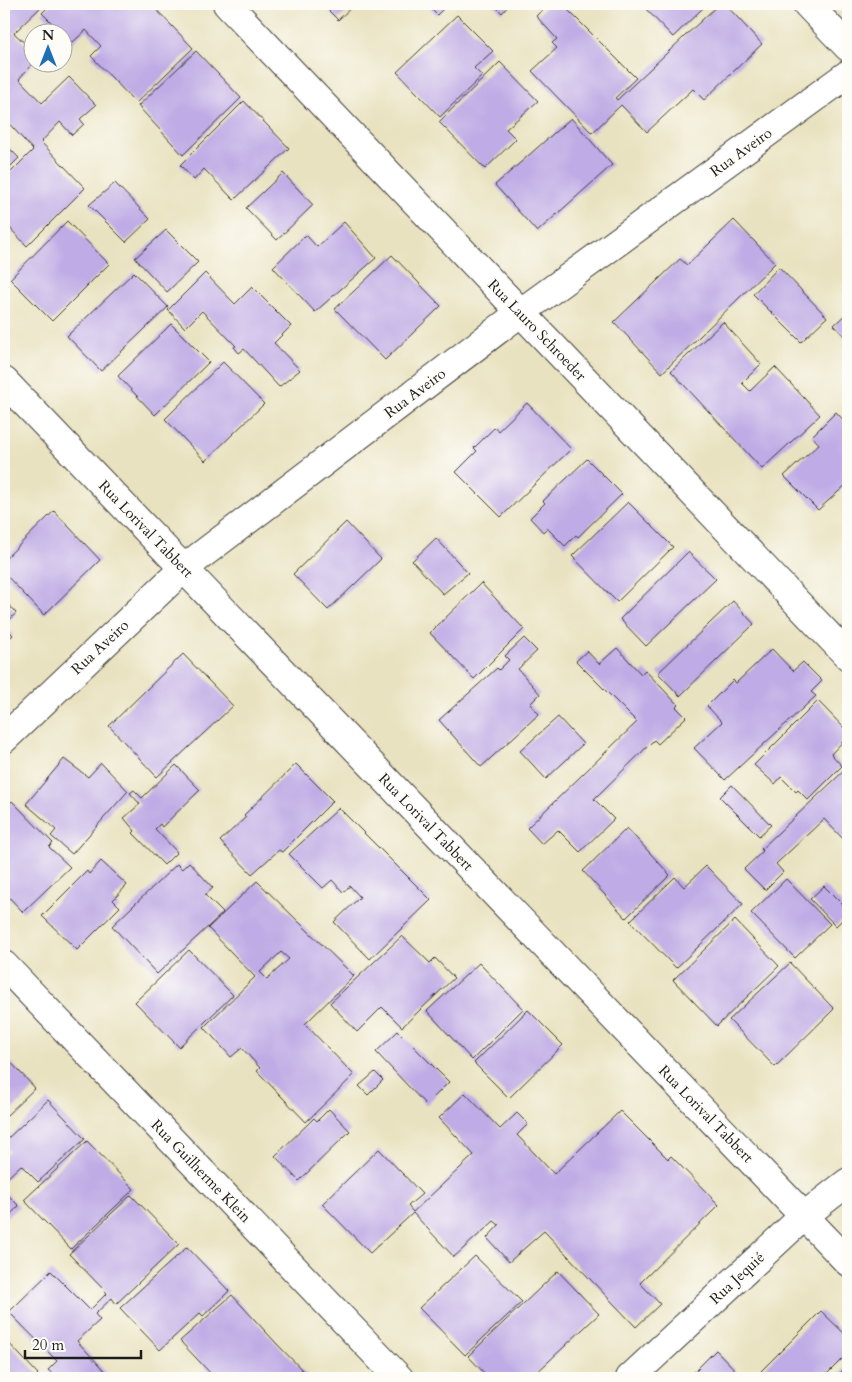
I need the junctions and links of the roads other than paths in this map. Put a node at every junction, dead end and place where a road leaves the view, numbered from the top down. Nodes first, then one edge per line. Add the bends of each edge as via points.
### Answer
1 (227, 4) edge
2 (807, 4) edge
3 (848, 48) edge
4 (848, 74) edge
5 (520, 313) junction
6 (4, 381) edge
7 (183, 568) junction
8 (848, 656) edge
9 (4, 739) edge
10 (4, 965) edge
11 (848, 1182) edge
12 (804, 1216) junction
13 (848, 1262) edge
14 (399, 1378) edge
15 (630, 1378) edge

1 - 5 street, Rua Lauro Schroeder
2 - 3 street
4 - 5 street, Rua Aveiro
5 - 7 street, Rua Aveiro
5 - 8 street, Rua Lauro Schroeder
6 - 7 street, Rua Lorival Tabbert
7 - 9 street, Rua Aveiro
7 - 12 street, Rua Lorival Tabbert
10 - 14 street, Rua Guilherme Klein
11 - 12 street, Rua Jequié
12 - 13 street, Rua Lorival Tabbert
12 - 15 street, Rua Jequié

